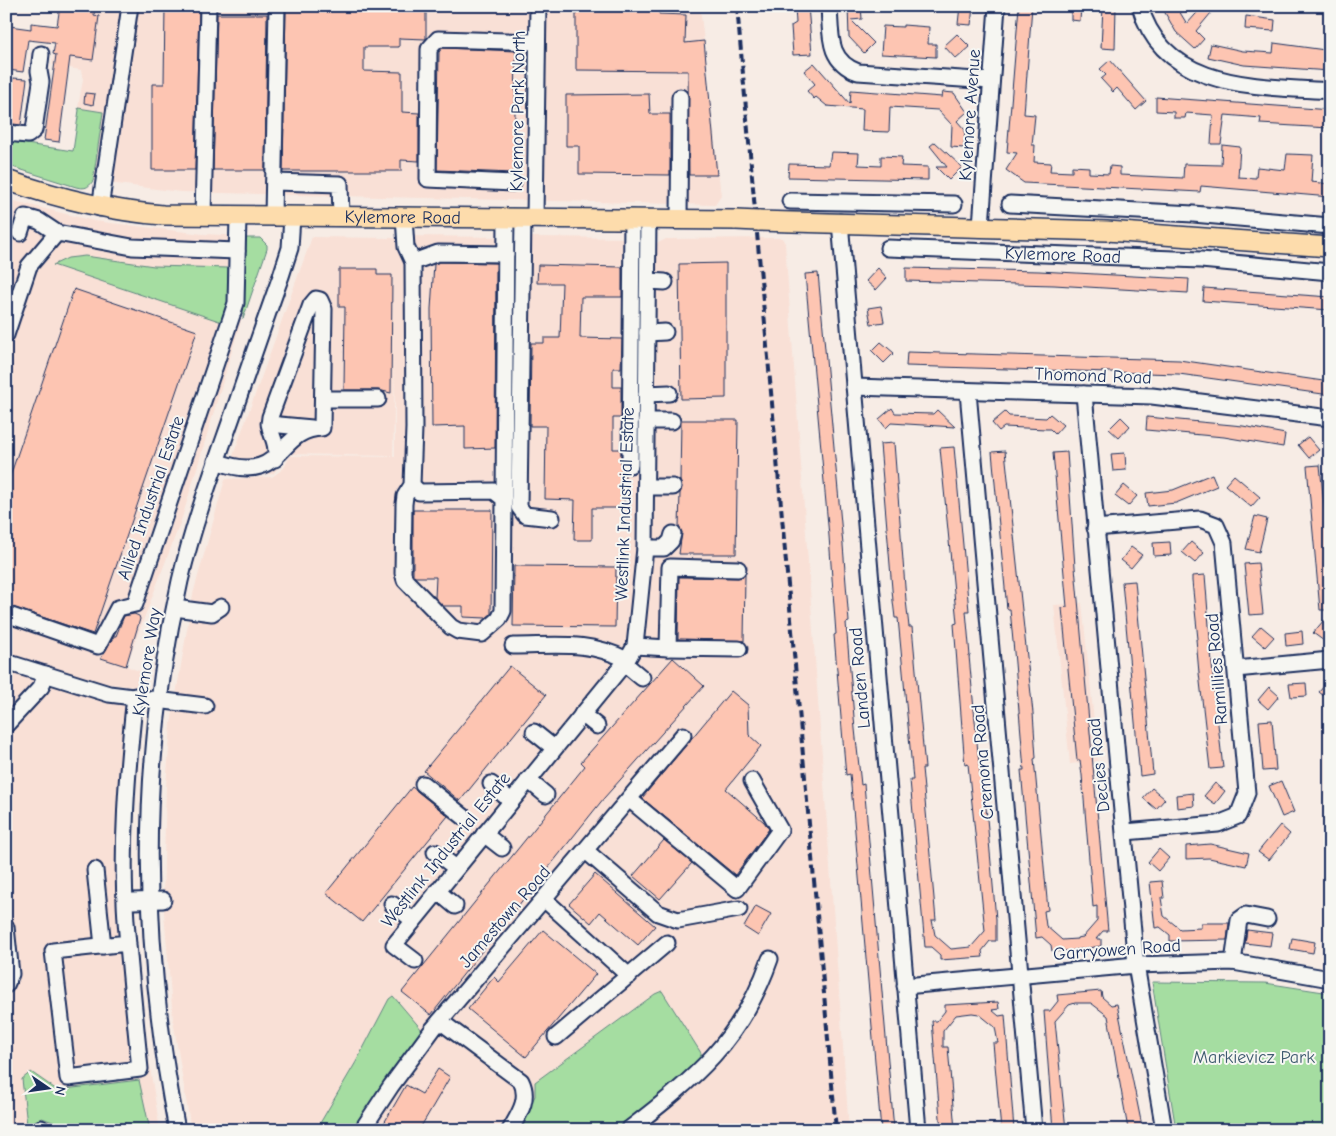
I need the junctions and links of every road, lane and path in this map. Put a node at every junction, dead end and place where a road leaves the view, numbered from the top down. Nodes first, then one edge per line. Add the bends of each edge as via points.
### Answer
1 (130, 6) edge
2 (208, 6) edge
3 (276, 6) edge
4 (538, 6) edge
5 (828, 6) edge
6 (997, 6) edge
7 (1140, 6) edge
8 (537, 42) junction
9 (41, 54) dead end
10 (991, 81) junction
11 (1330, 91) edge
12 (680, 97) dead end
13 (6, 133) edge
14 (6, 180) edge
15 (274, 182) junction
16 (513, 183) dead end
17 (932, 204) junction
18 (954, 204) dead end
19 (1010, 204) dead end
20 (100, 208) junction
21 (1074, 208) junction
22 (203, 216) junction
23 (238, 217) junction
24 (282, 217) junction
25 (341, 217) junction
26 (404, 217) junction
27 (522, 218) junction
28 (640, 218) junction
29 (679, 219) junction
30 (804, 222) junction
31 (840, 222) junction
32 (1295, 223) junction
33 (932, 225) junction
34 (981, 226) junction
35 (1330, 226) edge
36 (1073, 230) junction
37 (20, 232) dead end
38 (57, 233) junction
39 (1238, 239) junction
40 (237, 244) junction
41 (1292, 244) junction
42 (1330, 247) edge
43 (888, 248) dead end
44 (506, 254) junction
45 (413, 262) junction
46 (1237, 263) junction
47 (1330, 272) edge
48 (648, 281) junction
49 (665, 282) dead end
50 (665, 332) dead end
51 (647, 333) junction
52 (6, 336) edge
53 (854, 387) junction
54 (968, 392) junction
55 (669, 393) dead end
56 (646, 394) junction
57 (1084, 394) junction
58 (323, 399) junction
59 (378, 399) dead end
60 (1330, 418) edge
61 (646, 421) junction
62 (672, 421) dead end
63 (269, 424) junction
64 (313, 428) junction
65 (275, 459) junction
66 (216, 461) junction
67 (630, 465) dead end
68 (412, 485) junction
69 (646, 487) junction
70 (672, 487) dead end
71 (504, 499) junction
72 (552, 518) dead end
73 (1095, 528) junction
74 (672, 534) dead end
75 (646, 548) junction
76 (738, 569) dead end
77 (221, 606) dead end
78 (175, 608) junction
79 (6, 614) edge
80 (513, 646) dead end
81 (635, 646) junction
82 (668, 648) junction
83 (739, 649) dead end
84 (1330, 660) edge
85 (626, 661) junction
86 (6, 662) edge
87 (1236, 669) junction
88 (46, 674) junction
89 (642, 678) dead end
90 (136, 696) junction
91 (158, 699) junction
92 (205, 706) dead end
93 (582, 714) junction
94 (6, 725) edge
95 (597, 726) dead end
96 (534, 732) dead end
97 (683, 735) dead end
98 (554, 748) junction
99 (528, 780) junction
100 (752, 781) dead end
101 (423, 784) dead end
102 (491, 784) dead end
103 (546, 795) dead end
104 (629, 799) junction
105 (511, 801) junction
106 (464, 817) dead end
107 (1124, 832) junction
108 (484, 834) junction
109 (502, 848) dead end
110 (586, 851) junction
111 (435, 852) dead end
112 (456, 868) junction
113 (95, 870) dead end
114 (437, 891) junction
115 (156, 900) junction
116 (545, 900) junction
117 (133, 901) dead end
118 (392, 904) dead end
119 (455, 906) dead end
120 (739, 909) dead end
121 (1267, 919) dead end
122 (413, 920) junction
123 (6, 927) edge
124 (128, 943) junction
125 (667, 943) dead end
126 (103, 946) junction
127 (770, 959) dead end
128 (415, 961) dead end
129 (1233, 962) junction
130 (1136, 965) junction
131 (629, 976) junction
132 (1021, 976) junction
133 (1330, 979) edge
134 (6, 985) edge
135 (905, 986) junction
136 (440, 1021) junction
137 (556, 1037) dead end
138 (177, 1130) edge
139 (362, 1130) edge
140 (510, 1130) edge
141 (628, 1130) edge
142 (918, 1130) edge
143 (1034, 1130) edge
144 (1164, 1130) edge

1 - 20 street
2 - 22 street
3 - 15 street, Kylemore Way
4 - 8 street, Kylemore Park North
5 - 10 street via 831,44 846,68 858,72
6 - 10 street, Kylemore Avenue
7 - 11 street via 1157,39 1176,60 1191,70 1249,85
8 - 16 street via 438,39 429,49 428,179
8 - 27 street, Kylemore Park North
9 - 13 street via 41,82 34,130 28,135
10 - 34 street, Kylemore Avenue
12 - 29 street
14 - 20 main road, Kylemore Road
15 - 24 street, Kylemore Way
15 - 25 street via 340,184
17 - 18 street
17 - 30 street via 797,201
17 - 33 street
19 - 21 street
20 - 22 main road, Kylemore Road
21 - 32 street
21 - 36 street
22 - 23 main road, Kylemore Road
23 - 24 main road, Kylemore Road
23 - 40 street
24 - 25 main road, Kylemore Road
24 - 66 street, Kylemore Way via 290,248
25 - 26 main road, Kylemore Road
26 - 27 main road, Kylemore Road
26 - 45 street via 406,247
27 - 28 main road, Kylemore Road
27 - 44 street
27 - 72 street via 519,507 525,515
28 - 29 main road, Kylemore Road
28 - 48 street, Westlink Industrial Estate
28 - 67 street
29 - 30 main road, Kylemore Road, bridge
30 - 31 main road, Kylemore Road
31 - 33 main road, Kylemore Road
31 - 53 street, Landen Road
32 - 35 street
32 - 41 street
33 - 34 main road, Kylemore Road
34 - 36 main road, Kylemore Road
36 - 39 main road, Kylemore Road
37 - 38 street via 26,217
38 - 40 street via 132,247
38 - 52 street via 29,266
39 - 41 main road, Kylemore Road
39 - 46 street
40 - 79 street, Allied Industrial Estate via 236,303 135,604 118,608 98,646
41 - 42 main road, Kylemore Road
43 - 46 street, Kylemore Road
44 - 45 street via 438,253
44 - 71 street
45 - 68 street
46 - 47 street, Kylemore Road
48 - 49 street
48 - 51 street, Westlink Industrial Estate
50 - 51 street
51 - 56 street, Westlink Industrial Estate
53 - 54 street, Thomond Road
53 - 135 street, Landen Road
54 - 57 street, Thomond Road
54 - 132 street, Cremona Road
55 - 56 street
56 - 61 street, Westlink Industrial Estate
57 - 60 street, Thomond Road via 1152,396
57 - 73 street, Decies Road
58 - 59 street
58 - 63 street via 324,309 323,303 316,299 304,323
58 - 64 street via 322,428
61 - 62 street
61 - 69 street, Westlink Industrial Estate
63 - 64 street
63 - 65 street via 276,442
64 - 65 street via 296,436
65 - 66 street via 262,466 241,467
66 - 78 street, Kylemore Way via 192,535
68 - 71 street via 419,492 494,491
68 - 71 street via 404,504 405,580 451,627 469,633 482,634 499,619 502,611
69 - 70 street
69 - 75 street, Westlink Industrial Estate
73 - 87 street, Ramillies Road via 1200,519 1216,525 1224,543
73 - 107 street, Decies Road
74 - 75 street via 671,541 664,548
75 - 81 street, Westlink Industrial Estate
76 - 82 street via 670,567
77 - 78 street via 212,613
78 - 91 street, Kylemore Way
80 - 85 street via 591,646 608,650
81 - 82 street
81 - 85 street, Westlink Industrial Estate
82 - 83 street
84 - 87 street
85 - 89 street
85 - 93 street, Westlink Industrial Estate
86 - 88 street
87 - 107 street, Ramillies Road via 1247,793 1238,816 1218,824
88 - 90 street via 109,694
88 - 94 street via 41,687
90 - 91 street
90 - 124 street via 125,826
91 - 92 street
91 - 115 street, Kylemore Way via 150,782
93 - 95 street
93 - 98 street, Westlink Industrial Estate
96 - 98 street
97 - 104 street, Jamestown Road
98 - 99 street, Westlink Industrial Estate
99 - 103 street
99 - 105 street, Westlink Industrial Estate
100 - 104 street via 780,830 737,888
101 - 106 street
102 - 105 street
104 - 110 street, Jamestown Road
105 - 108 street, Westlink Industrial Estate
107 - 130 street, Decies Road
108 - 109 street
108 - 112 street, Westlink Industrial Estate
110 - 116 street, Jamestown Road
110 - 120 street via 658,913 678,920
111 - 112 street
112 - 114 street, Westlink Industrial Estate
113 - 126 street
114 - 119 street
114 - 122 street, Westlink Industrial Estate
115 - 117 street
115 - 138 street, Kylemore Way via 159,1019
116 - 131 street
116 - 136 street, Jamestown Road
118 - 122 street
121 - 129 street via 1246,915 1239,920
122 - 128 street, Westlink Industrial Estate via 394,945
123 - 134 street via 11,974
124 - 126 street
124 - 126 street via 140,1069 68,1078 53,951
125 - 131 street
127 - 141 street via 752,1004 727,1040 698,1072
129 - 130 street, Garryowen Road
129 - 133 street, Garryowen Road
130 - 132 street, Garryowen Road
130 - 144 street, Decies Road
131 - 137 street
132 - 135 street, Garryowen Road
132 - 143 street, Cremona Road
135 - 142 street, Landen Road
136 - 139 street, Jamestown Road
136 - 140 street via 521,1081 526,1090 525,1100

